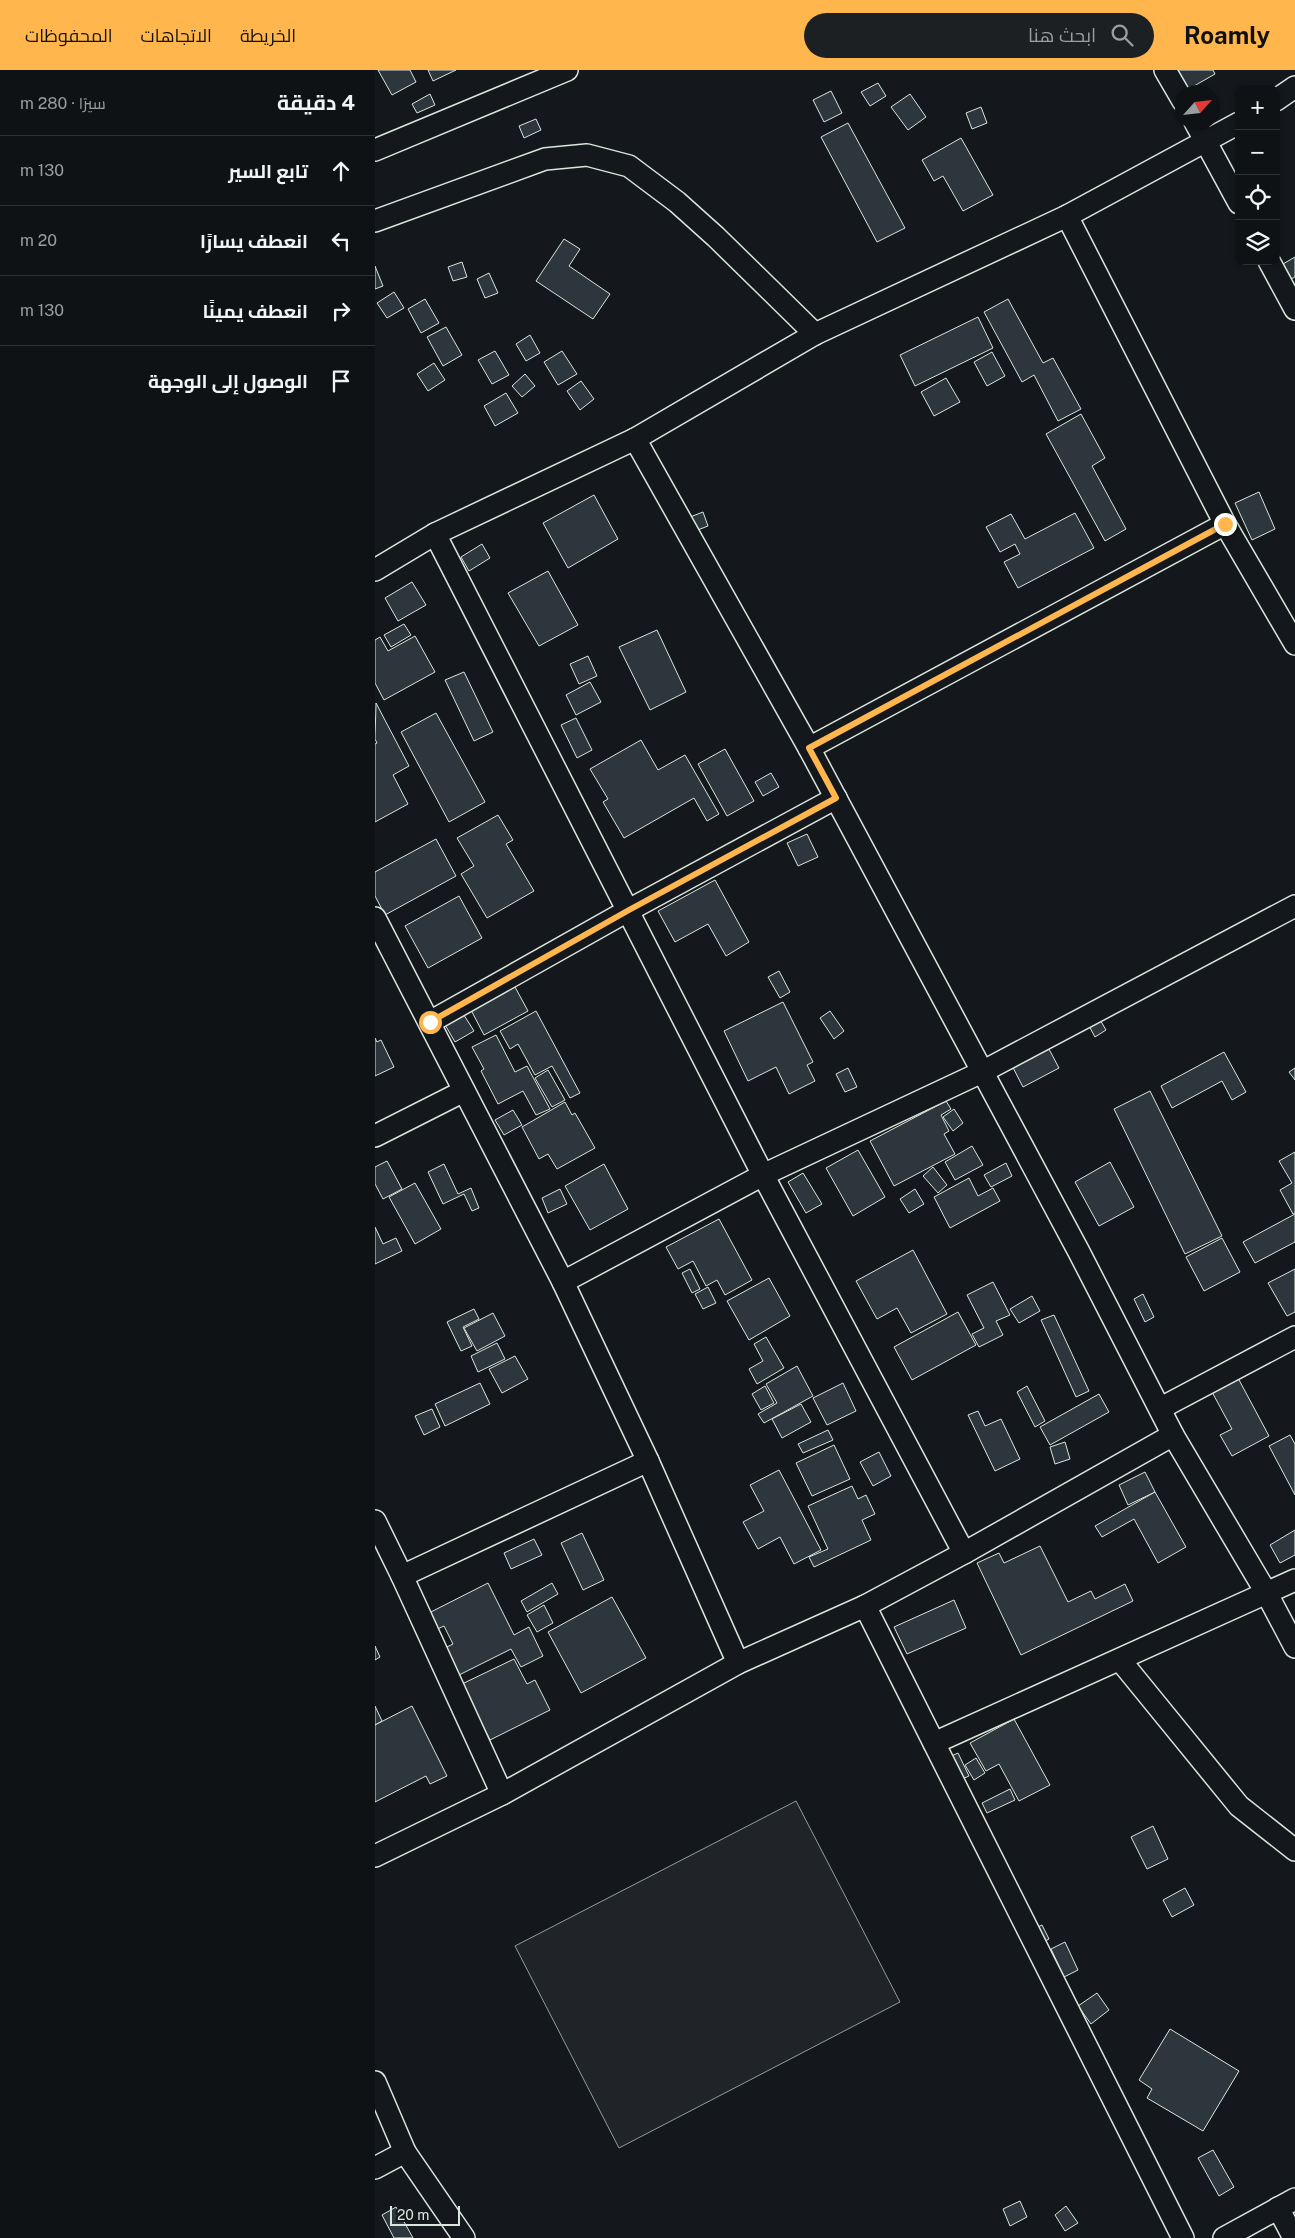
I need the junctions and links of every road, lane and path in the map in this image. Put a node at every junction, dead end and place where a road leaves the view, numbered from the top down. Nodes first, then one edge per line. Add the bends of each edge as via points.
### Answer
1 (567, 70) edge
2 (1165, 70) edge
3 (532, 77) edge
4 (1175, 87) edge
5 (1295, 88) edge
6 (1280, 97) edge
7 (1235, 124) edge
8 (1200, 130) edge
9 (1206, 141) junction
10 (375, 150) edge
11 (1235, 195) edge
12 (1067, 216) junction
13 (375, 222) edge
14 (1271, 265) edge
15 (1295, 309) edge
16 (815, 334) junction
17 (635, 439) junction
18 (1225, 524) junction
19 (435, 534) junction
20 (375, 570) edge
21 (1295, 644) edge
22 (809, 748) junction
23 (836, 798) junction
24 (1295, 906) edge
25 (629, 910) junction
26 (375, 918) edge
27 (430, 1022) junction
28 (982, 1072) junction
29 (464, 1091) junction
30 (375, 1136) edge
31 (763, 1175) junction
32 (563, 1282) junction
33 (1294, 1341) edge
34 (1161, 1408) junction
35 (1173, 1435) junction
36 (648, 1461) junction
37 (375, 1521) edge
38 (965, 1553) junction
39 (402, 1576) junction
40 (1295, 1580) edge
41 (1267, 1594) junction
42 (865, 1606) junction
43 (1295, 1648) edge
44 (1121, 1660) junction
45 (738, 1663) junction
46 (934, 1743) junction
47 (501, 1794) junction
48 (1295, 1850) edge
49 (375, 1856) edge
50 (375, 2082) edge
51 (405, 2152) junction
52 (375, 2168) edge
53 (1287, 2203) edge
54 (464, 2238) edge
55 (1183, 2238) edge
56 (1224, 2238) edge
57 (1294, 2238) edge

1 - 3 street
2 - 4 street
3 - 10 street
5 - 6 street
7 - 9 street
8 - 9 street
9 - 11 street
9 - 12 street
12 - 16 street
12 - 18 street
13 - 16 street via 545,159 587,155 629,166 677,202
14 - 15 street
16 - 17 street
17 - 19 street
17 - 22 street
18 - 21 street
18 - 22 street
19 - 20 street
19 - 25 street
22 - 23 street
23 - 25 street
23 - 28 street
24 - 28 street
25 - 27 street
25 - 31 street
26 - 27 street
27 - 29 street
28 - 31 street
28 - 34 street
29 - 30 street
29 - 32 street
31 - 32 street
31 - 38 street
32 - 36 street
33 - 34 street
34 - 35 street
35 - 38 street
35 - 41 street
36 - 39 street
36 - 45 street
37 - 39 street
38 - 42 street
39 - 47 street
40 - 41 street
41 - 43 street
41 - 44 street
42 - 45 street
42 - 46 street
44 - 46 street
44 - 48 street via 1239,1806
45 - 47 street
46 - 55 street
47 - 49 street
50 - 51 street
51 - 52 street
51 - 54 street
53 - 56 street
53 - 57 street

